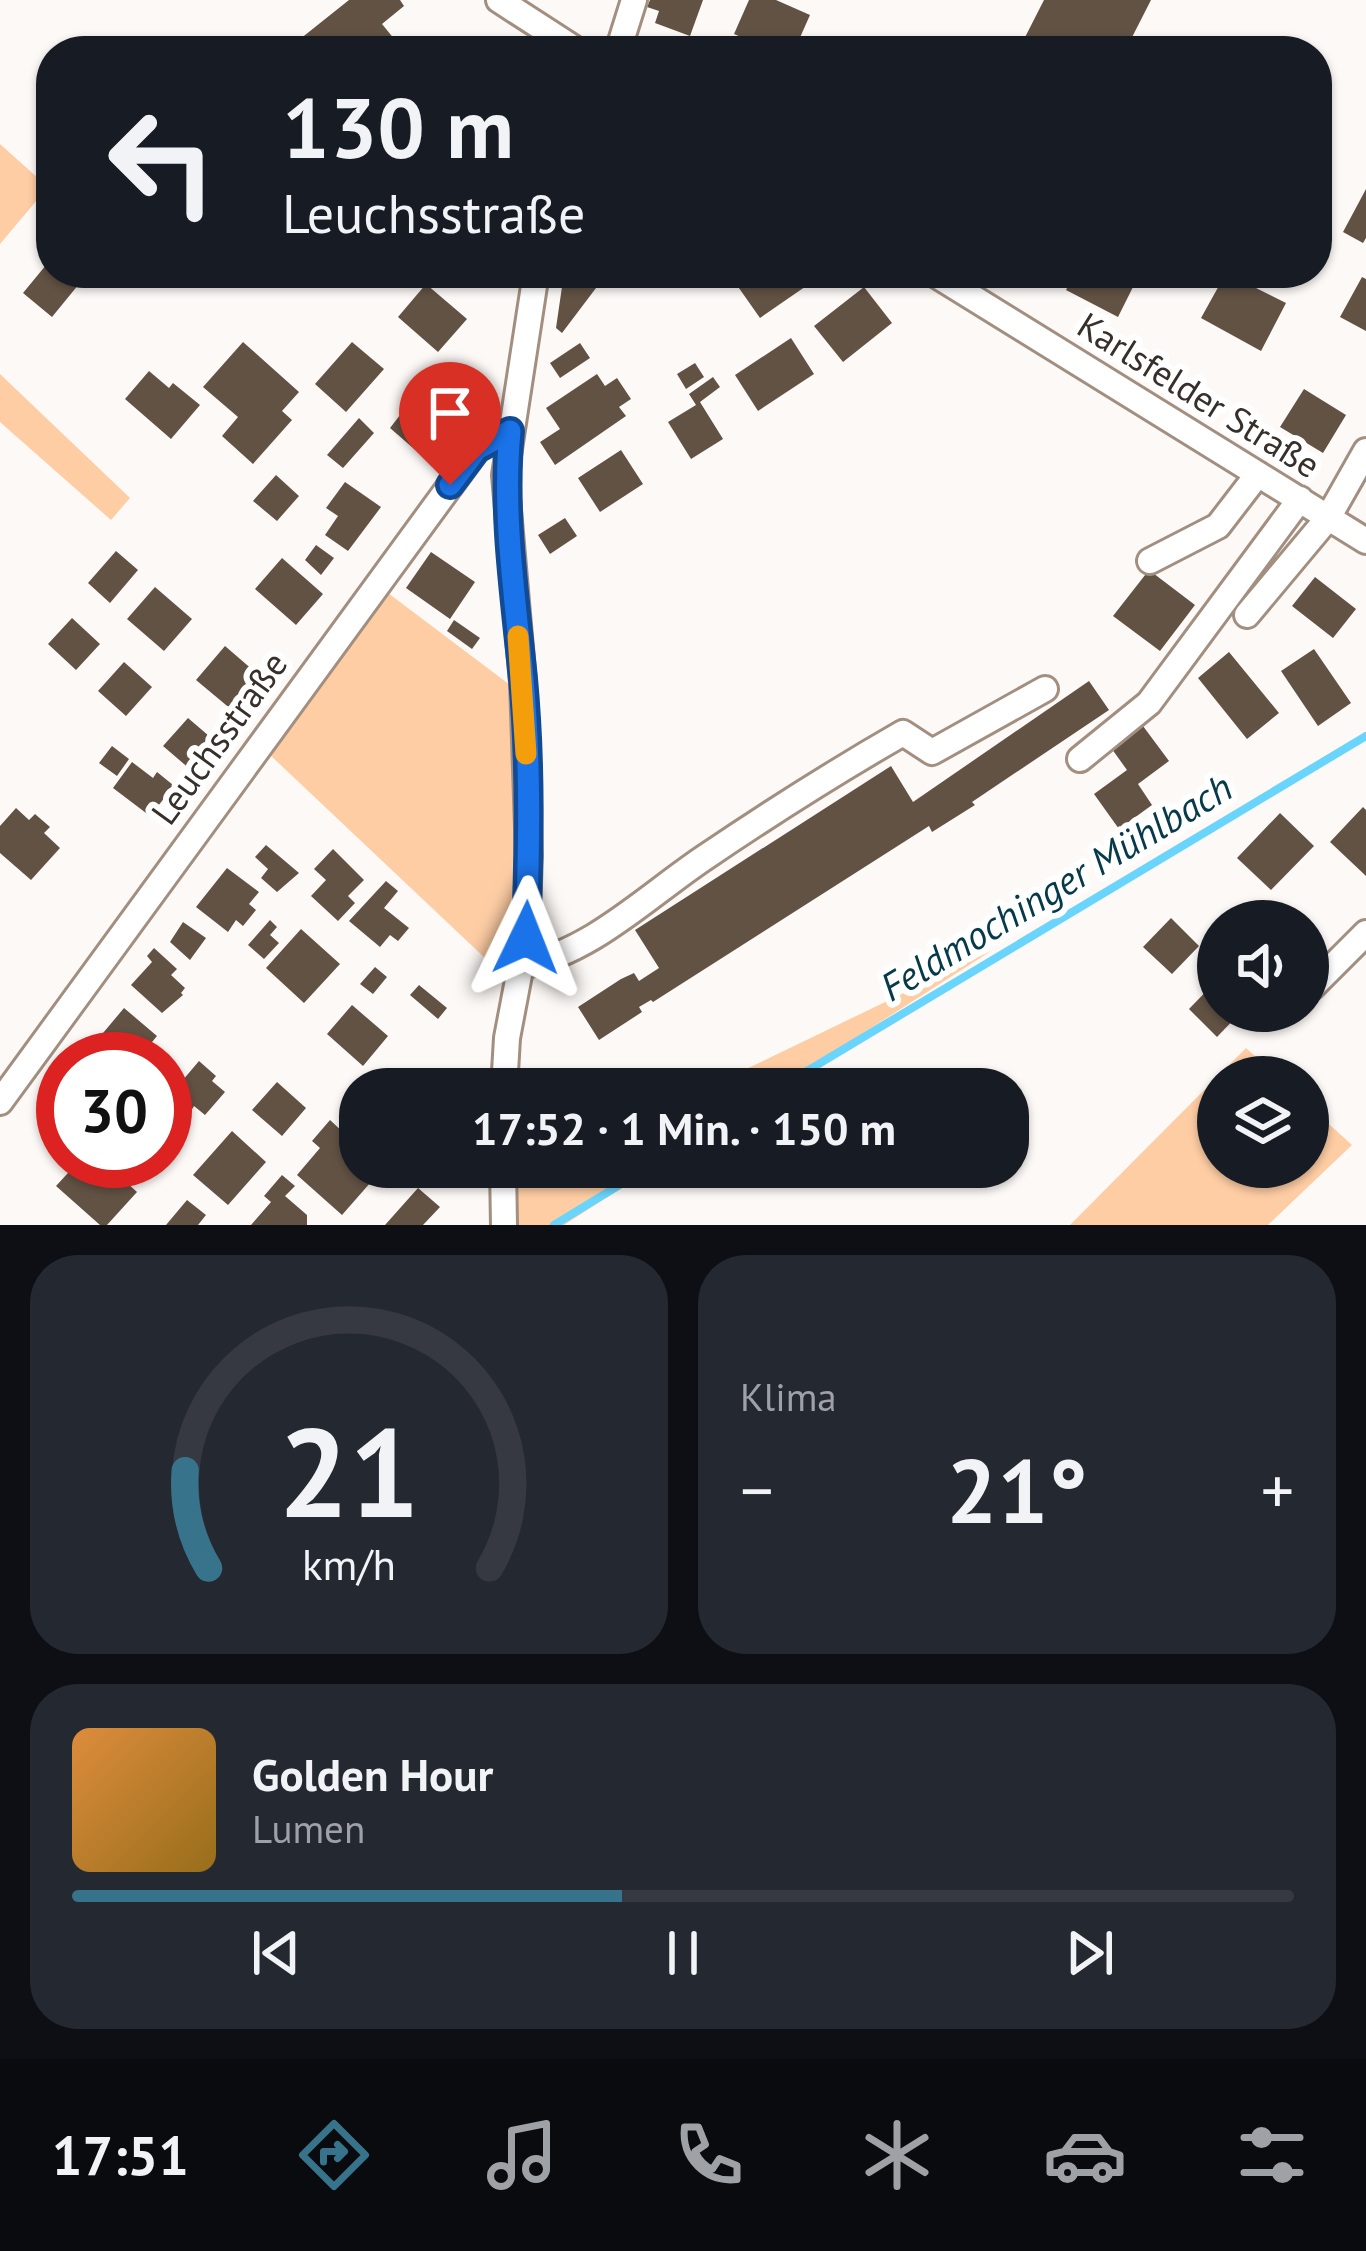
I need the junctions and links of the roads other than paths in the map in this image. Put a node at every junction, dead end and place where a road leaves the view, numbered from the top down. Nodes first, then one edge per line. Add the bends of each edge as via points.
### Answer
1 (500, 0) edge
2 (634, 0) edge
3 (555, 36) edge
4 (623, 36) edge
5 (534, 288) edge
6 (957, 288) edge
7 (510, 431) junction
8 (1366, 451) edge
9 (1258, 474) junction
10 (1300, 500) junction
11 (1328, 518) junction
12 (1366, 542) edge
13 (1150, 561) dead end
14 (1247, 615) dead end
15 (1045, 689) dead end
16 (1080, 759) dead end
17 (1366, 933) edge
18 (521, 966) junction
19 (1329, 970) edge
20 (505, 1068) edge
21 (0, 1102) edge
22 (503, 1188) edge
23 (504, 1225) edge

1 - 3 street
2 - 4 street
5 - 7 street
6 - 9 street, Karlsfelder Straße
7 - 18 street via 529,856
7 - 21 street, Leuchsstraße via 477,449
8 - 11 street
9 - 10 street, Karlsfelder Straße
9 - 13 street via 1218,526
10 - 11 street, Karlsfelder Straße
10 - 16 street via 1149,703
11 - 12 street, Karlsfelder Straße
11 - 14 street
15 - 18 street via 932,752 903,733 612,925
17 - 19 street
18 - 20 street
22 - 23 street

